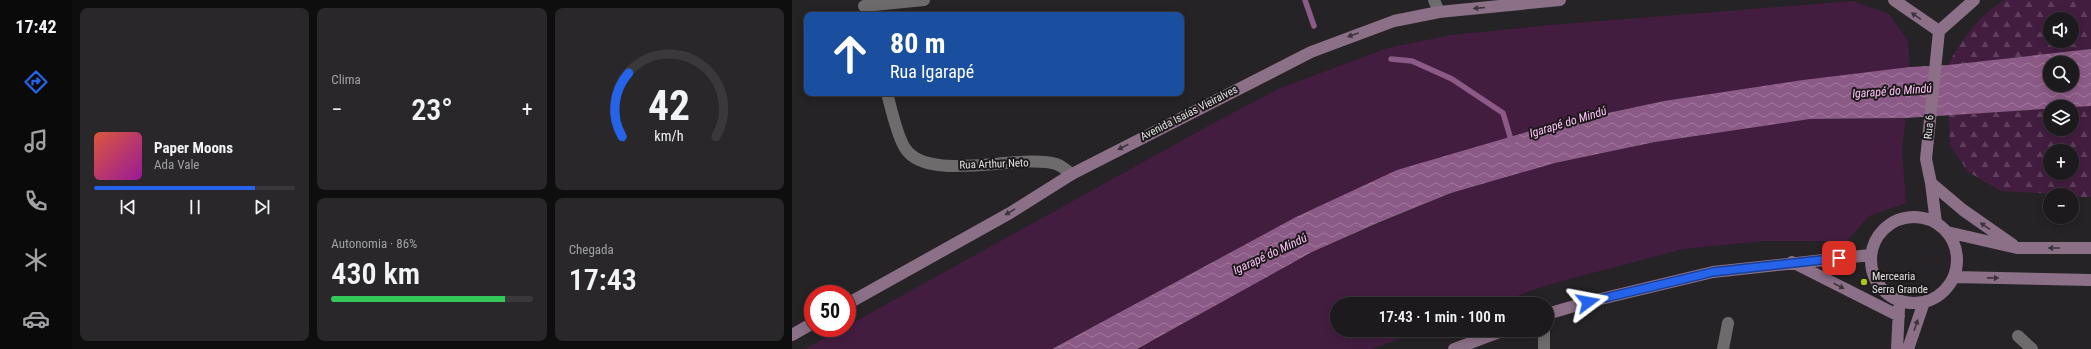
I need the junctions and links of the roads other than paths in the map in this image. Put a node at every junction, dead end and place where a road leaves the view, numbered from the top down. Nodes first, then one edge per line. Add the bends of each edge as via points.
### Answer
1 (924, 0) edge
2 (1434, 0) edge
3 (1560, 0) edge
4 (1894, 0) edge
5 (1974, 0) edge
6 (864, 7) edge
7 (1439, 12) junction
8 (1939, 31) junction
9 (888, 96) edge
10 (1072, 174) junction
11 (1931, 183) junction
12 (1936, 223) junction
13 (1948, 232) junction
14 (2017, 248) junction
15 (2091, 248) edge
16 (1870, 255) junction
17 (1792, 262) junction
18 (1954, 277) junction
19 (2091, 280) edge
20 (856, 299) edge
21 (1900, 301) junction
22 (1924, 302) junction
23 (1554, 312) edge
24 (1899, 316) junction
25 (1728, 323) dead end
26 (804, 328) edge
27 (792, 335) edge
28 (2018, 336) dead end
29 (1486, 337) edge
30 (1544, 337) edge
31 (1454, 349) edge
32 (1544, 349) edge
33 (1723, 349) edge
34 (1897, 349) edge
35 (1908, 349) edge
36 (2032, 349) edge

1 - 6 street
2 - 7 street
3 -> 7 main road, Avenida Isaías Vieiralves
8 -> 4 main road
5 - 8 main road
7 -> 10 main road, Avenida Isaías Vieiralves via 1394,21 1311,52
8 - 11 main road, Rua 6 via 1926,159
9 - 10 street, Rua Arthur Neto via 905,148 914,158 937,165 968,166 1027,161 1056,164
10 -> 20 main road, Avenida Isaías Vieiralves via 1010,213
11 - 12 main road, Rua 6
14 -> 11 main road via 1963,210
12 - 13 main road
12 - 16 main road via 1916,216 1894,220 1878,234
13 - 14 main road
13 - 18 main road via 1957,254
15 -> 14 main road
16 - 17 main road
16 - 21 main road via 1873,274 1883,291
17 - 23 main road via 1713,272
17 -> 24 main road
18 -> 19 main road
18 - 22 main road via 1946,289
21 - 22 main road
21 - 24 main road
35 -> 22 main road
24 - 34 main road
25 - 33 street
26 - 27 main road
28 - 36 street
29 - 31 main road
30 - 32 street

